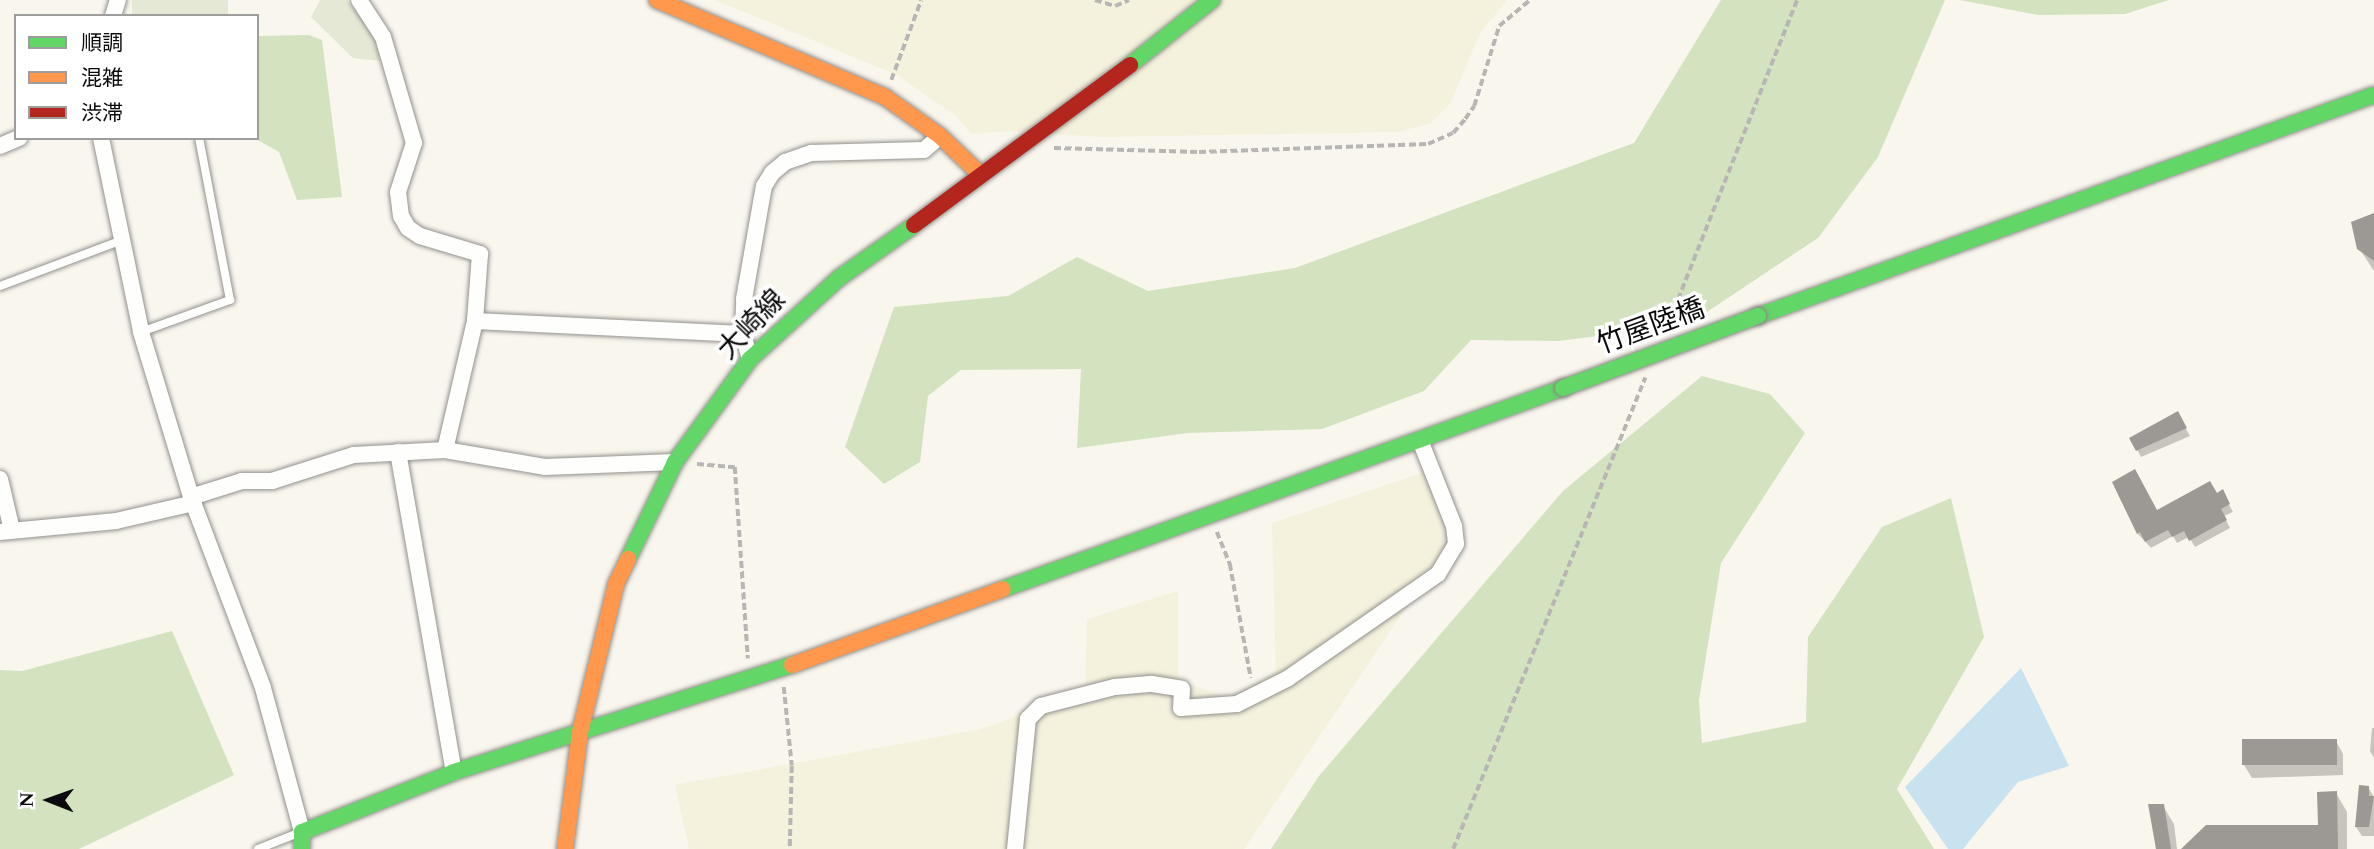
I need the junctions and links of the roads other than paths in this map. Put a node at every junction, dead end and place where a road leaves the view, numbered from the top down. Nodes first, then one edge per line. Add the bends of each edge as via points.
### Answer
1 (359, 0) edge
2 (657, 0) edge
3 (1212, 0) edge
4 (2374, 95) edge
5 (940, 136) junction
6 (101, 140) edge
7 (199, 140) edge
8 (981, 175) junction
9 (120, 241) junction
10 (0, 286) edge
11 (475, 321) junction
12 (141, 332) junction
13 (743, 334) junction
14 (750, 359) junction
15 (1420, 439) junction
16 (445, 450) junction
17 (398, 452) junction
18 (674, 462) junction
19 (0, 479) edge
20 (193, 500) junction
21 (6, 531) edge
22 (580, 732) junction
23 (454, 772) junction
24 (302, 832) junction
25 (258, 849) edge
26 (302, 849) edge
27 (565, 849) edge
28 (1015, 849) edge

1 - 11 street via 383,37 414,143 397,205 408,228 420,236 480,254
2 - 5 street via 885,97
3 - 8 street, 大崎線 via 1034,140
4 - 15 street, 竹屋陸橋, bridge
5 - 8 street
5 - 13 street via 924,150 811,153 785,162 772,173 764,186 744,299
6 - 9 street
7 - 12 lane via 230,300
8 - 14 street, 大崎線 via 839,278
9 - 10 lane
9 - 12 street
11 - 13 street
11 - 16 street
12 - 20 street
13 - 14 street
14 - 18 street, 大崎線
15 - 22 street, 竹屋陸橋 via 782,669
15 - 28 street via 1454,526 1456,544 1438,574 1237,704 1181,708 1182,689 1152,684 1115,687 1041,706 1028,719
16 - 17 street
16 - 18 street via 545,467
17 - 20 street via 354,455 272,481 242,481
17 - 23 street
18 - 22 street, 大崎線 via 616,584
19 - 21 street
20 - 21 street via 116,521
20 - 24 street via 263,688
22 - 23 street, 竹屋陸橋
22 - 27 street, 大崎線
23 - 24 street, 竹屋陸橋
24 - 25 lane
24 - 26 street

